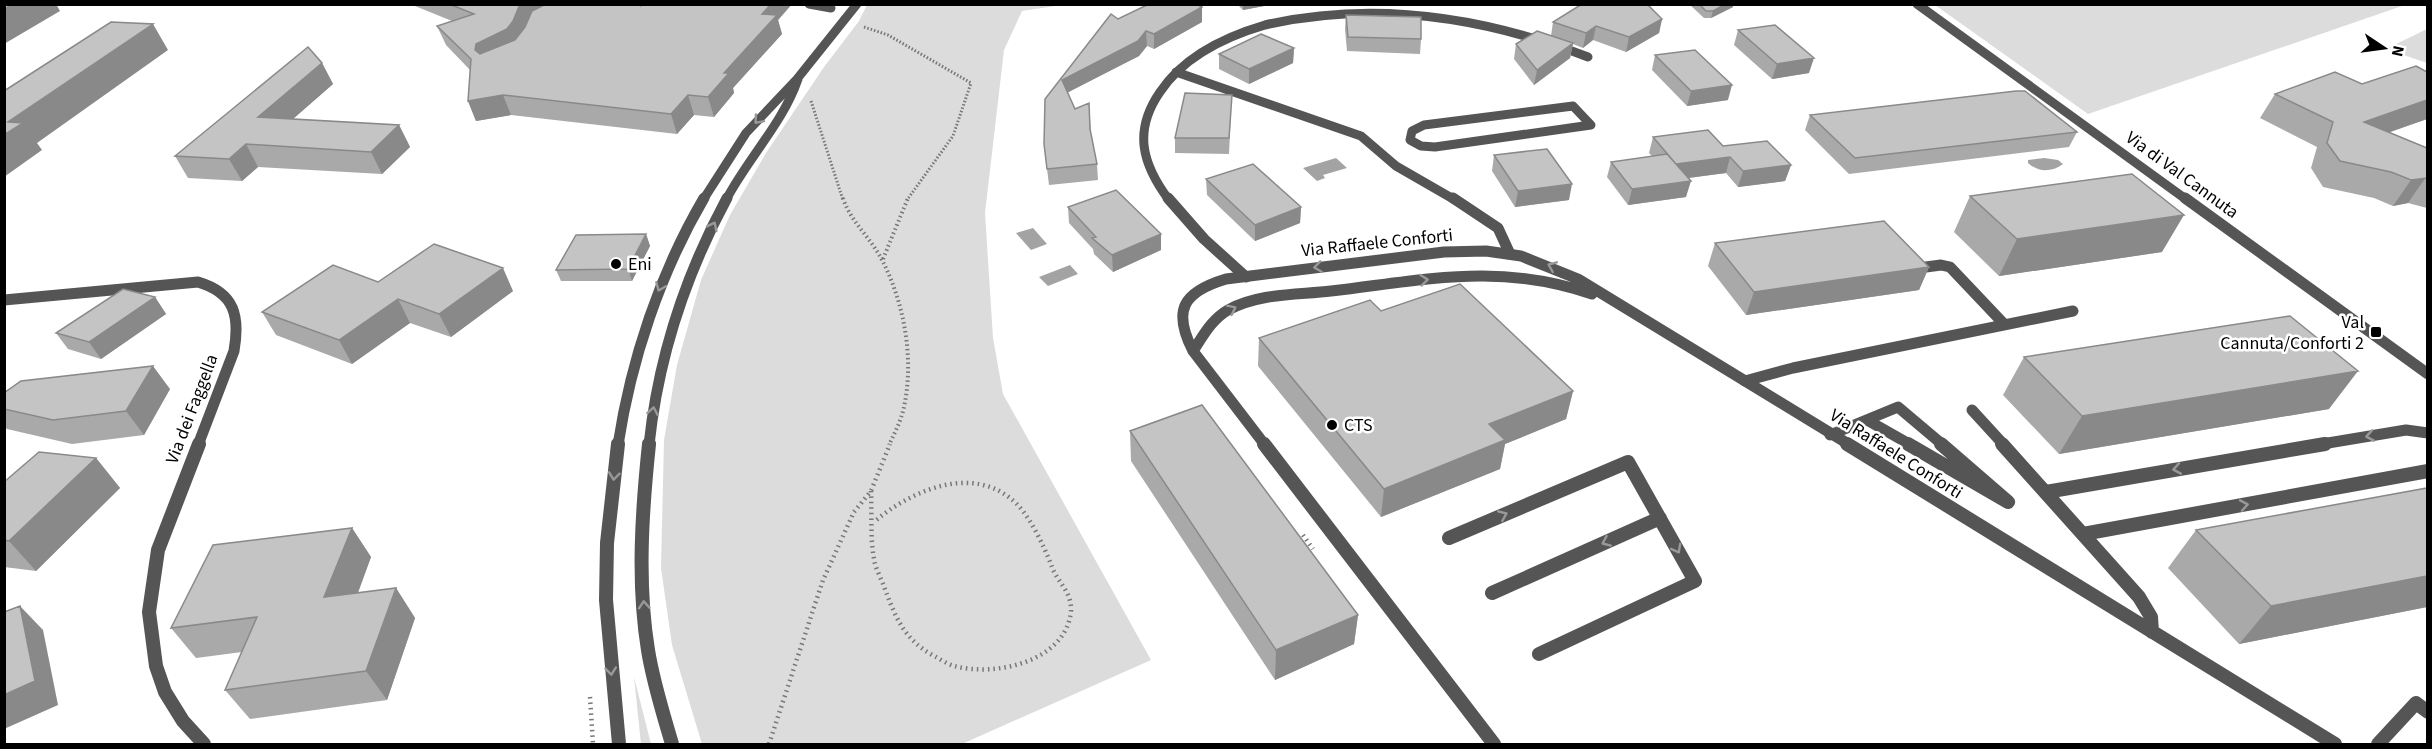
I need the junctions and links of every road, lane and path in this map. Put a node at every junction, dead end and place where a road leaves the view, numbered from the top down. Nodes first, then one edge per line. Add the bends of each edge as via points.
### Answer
1 (809, 4) edge
2 (857, 4) edge
3 (1917, 4) edge
4 (831, 8) dead end
5 (864, 20) dead end
6 (1588, 57) dead end
7 (1176, 72) junction
8 (798, 78) junction
9 (809, 94) dead end
10 (1591, 124) joint
11 (1510, 254) junction
12 (882, 259) junction
13 (1926, 267) edge
14 (1246, 277) junction
15 (4, 300) edge
16 (1620, 307) junction
17 (2073, 311) dead end
18 (2004, 324) junction
19 (1194, 351) junction
20 (2427, 374) edge
21 (1745, 381) junction
22 (1972, 410) dead end
23 (1867, 420) junction
24 (2427, 433) edge
25 (1830, 435) junction
26 (2427, 471) edge
27 (871, 490) junction
28 (2046, 492) junction
29 (1660, 518) junction
30 (874, 522) junction
31 (2083, 534) junction
32 (1449, 538) dead end
33 (1492, 593) dead end
34 (2152, 632) junction
35 (1539, 654) dead end
36 (2427, 712) edge
37 (204, 744) edge
38 (619, 744) edge
39 (672, 744) edge
40 (769, 744) edge
41 (1494, 744) edge
42 (2335, 744) edge
43 (2378, 744) edge

1 - 4 street
2 - 8 street
3 - 20 street, Via di Val Cannuta
5 - 12 path via 861,27 888,35 970,83 953,136 912,190
6 - 7 street via 1460,17 1358,11 1317,14 1250,30 1209,47
7 - 11 street via 1361,136 1396,166 1491,222 1503,236
7 - 14 street via 1159,92 1146,118 1146,160 1180,214
8 -> 38 street via 757,121 716,177 669,267 643,336 625,409 609,526 607,610
39 -> 8 street via 650,662 643,594 645,482 660,375 678,308 712,229 746,165 787,107
9 - 12 path via 846,208
10 - 10 street via 1573,106 1424,125 1416,127 1410,140 1435,147
11 -> 14 street, Via Raffaele Conforti via 1436,252
16 -> 11 street, Via Raffaele Conforti via 1566,272
12 - 27 path via 905,322 908,360 903,411
13 - 18 street via 1950,267
14 - 19 street, Via Raffaele Conforti via 1205,284 1184,303 1183,332
15 - 37 street, Via dei Faggella via 198,282 224,293 233,308 238,326 234,351 158,549 148,612 156,666 165,692
19 -> 16 street, Via Raffaele Conforti via 1219,317 1252,301 1462,275 1547,280
16 - 21 street, Via Raffaele Conforti
17 - 18 street
18 - 21 street
19 - 41 street, Via Raffaele Conforti
21 - 25 street, Via Raffaele Conforti
22 - 28 street
23 - 23 street via 1898,407 2008,502 1897,438
23 - 25 street
24 -> 28 street via 2406,430
25 - 34 street, Via Raffaele Conforti
31 -> 26 street
27 - 30 path
27 - 40 path via 854,512 823,580
28 - 31 street
32 -> 29 street via 1628,462
29 -> 33 street
29 -> 35 street via 1695,581
30 - 30 path via 874,560 885,593 898,624 921,649 953,666 993,670 1024,664 1052,646 1067,627 1071,610 1069,592 1058,580 1040,536 1011,498 965,482 944,484 892,507
31 - 34 street via 2146,607
34 - 42 street, Via Raffaele Conforti
36 - 43 street via 2416,704

